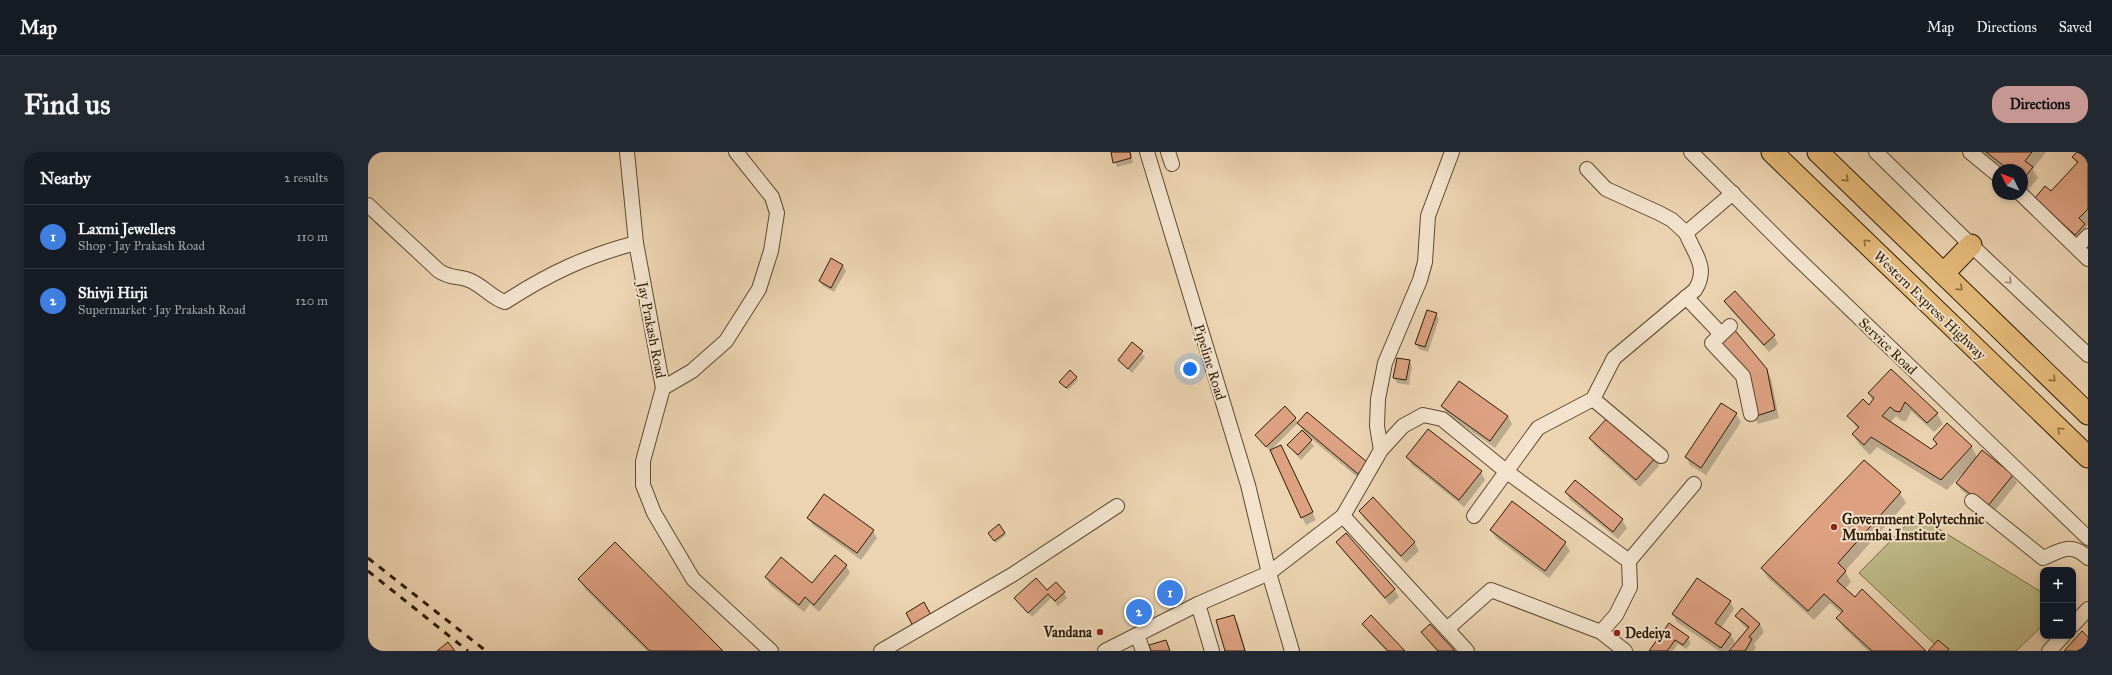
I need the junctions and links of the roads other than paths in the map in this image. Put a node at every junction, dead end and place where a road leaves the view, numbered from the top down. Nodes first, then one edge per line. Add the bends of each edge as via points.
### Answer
1 (627, 152) edge
2 (736, 152) edge
3 (1147, 152) edge
4 (1452, 152) edge
5 (1691, 152) edge
6 (1772, 152) edge
7 (1818, 152) edge
8 (1876, 152) edge
9 (1970, 152) edge
10 (1587, 169) dead end
11 (1992, 170) edge
12 (1734, 193) junction
13 (2027, 200) edge
14 (368, 205) edge
15 (1686, 233) junction
16 (2088, 236) edge
17 (636, 243) junction
18 (1971, 245) junction
19 (2077, 246) junction
20 (2088, 258) edge
21 (1944, 273) junction
22 (1686, 297) junction
23 (2088, 355) edge
24 (663, 388) junction
25 (1593, 400) junction
26 (1751, 414) dead end
27 (2088, 414) edge
28 (1381, 450) junction
29 (1661, 456) dead end
30 (2088, 457) edge
31 (1507, 472) junction
32 (1694, 484) dead end
33 (1972, 501) dead end
34 (1117, 506) dead end
35 (1343, 516) junction
36 (1474, 516) dead end
37 (2088, 538) edge
38 (2088, 558) edge
39 (1629, 561) junction
40 (1269, 573) junction
41 (1198, 604) junction
42 (2088, 609) edge
43 (2076, 622) edge
44 (1447, 628) junction
45 (1601, 632) junction
46 (1137, 635) junction
47 (2060, 639) edge
48 (771, 651) edge
49 (881, 651) edge
50 (1105, 651) edge
51 (1143, 651) edge
52 (1212, 651) edge
53 (1292, 651) edge
54 (1467, 651) edge
55 (1625, 651) edge
56 (2049, 651) edge

1 - 17 street, Jay Prakash Road
2 - 24 street via 776,204 772,250 759,289 726,341 692,371
3 - 40 street, Pipeline Road via 1248,485
4 - 28 street via 1428,216 1425,262 1420,280 1385,363 1377,413
5 - 12 street, Service Road
30 -> 6 highway, Western Express Highway
7 -> 21 highway
8 - 18 street
9 - 11 street
10 - 15 street via 1601,186 1672,220
12 - 15 street
12 - 37 street, Service Road via 1808,268
13 - 19 street
14 - 17 street via 439,271 449,277 467,279 497,300 505,302 569,266 599,253
15 - 22 street via 1703,271 1701,281
16 - 19 street
17 - 24 street, Jay Prakash Road
18 - 21 highway
18 -> 23 street
19 - 20 street
21 -> 27 highway
22 - 25 street via 1614,358
22 - 26 street via 1725,330 1712,343 1743,376
24 - 48 street, Jay Prakash Road via 642,460 643,485 654,513 693,579
25 - 29 street
25 - 31 street via 1538,428
28 - 31 street via 1403,426 1423,415 1442,419
28 - 35 street
31 - 36 street
31 - 39 street
32 - 39 street
33 - 38 street via 2043,558 2070,547 2080,550
34 - 49 street via 1012,574
35 - 40 street
35 - 44 street
39 - 45 street via 1630,587 1616,615
40 - 41 street
40 - 53 street, Pipeline Road
41 - 46 street
41 - 52 street
42 - 43 street
44 - 45 street via 1491,590
44 - 54 street
45 - 55 street
46 - 50 street
46 - 51 street
47 - 56 street

